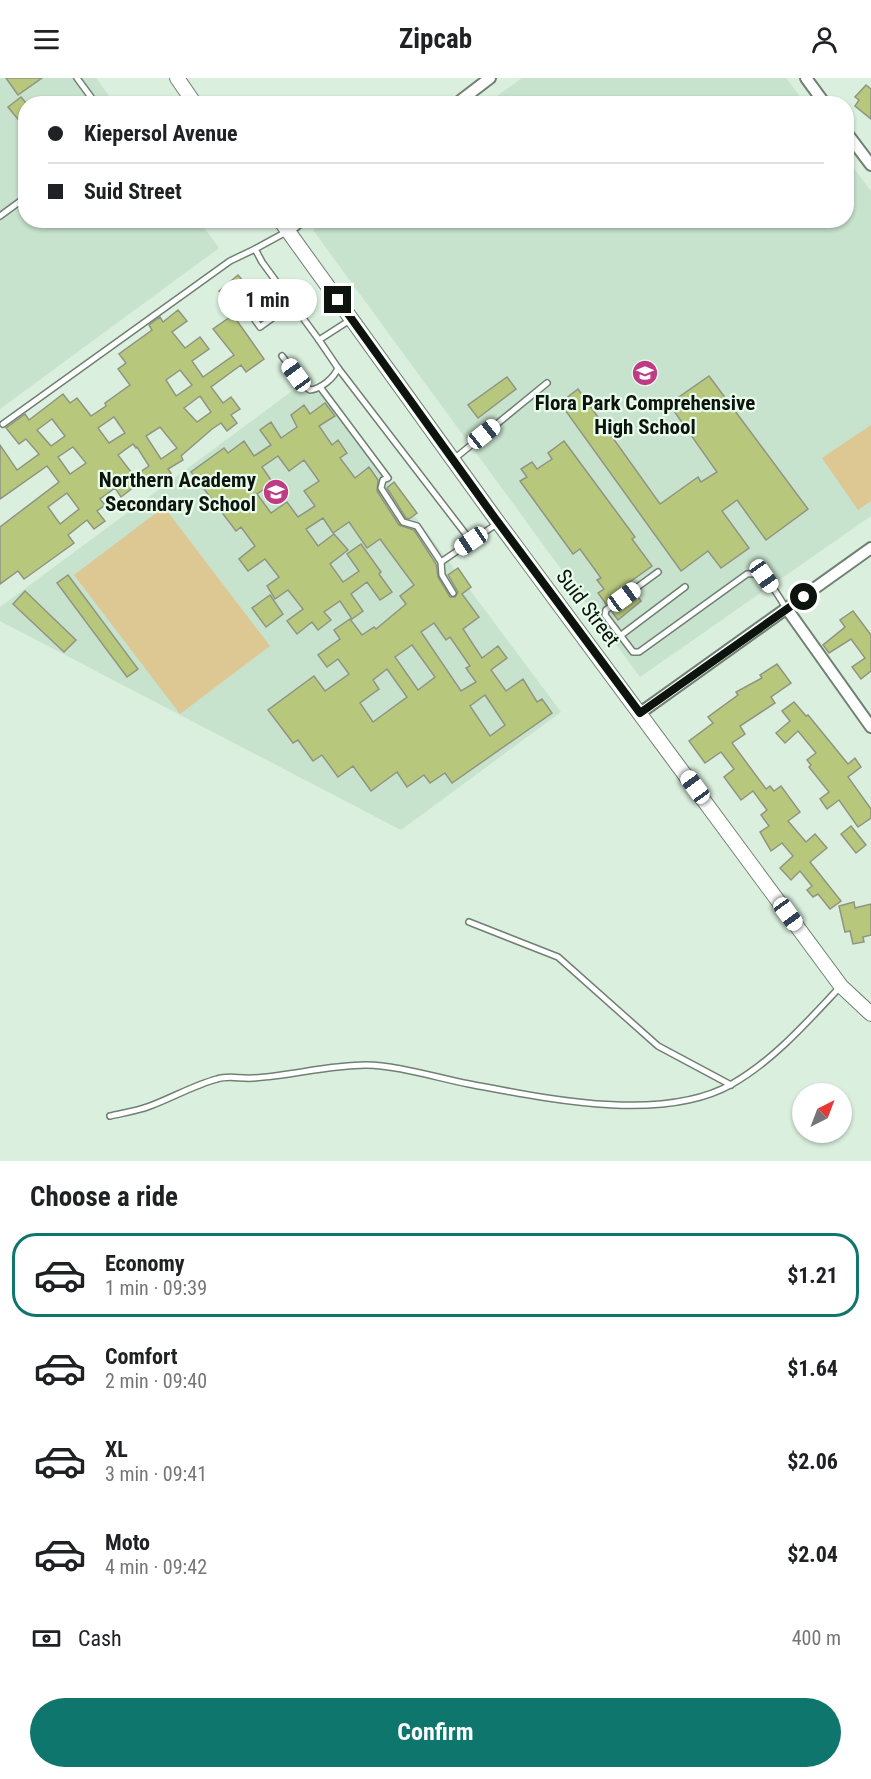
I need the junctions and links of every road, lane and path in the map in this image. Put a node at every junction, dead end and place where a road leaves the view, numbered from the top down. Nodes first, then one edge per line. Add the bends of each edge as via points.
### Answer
1 (77, 78) edge
2 (177, 78) edge
3 (490, 78) edge
4 (806, 78) edge
5 (90, 96) edge
6 (189, 96) edge
7 (466, 96) edge
8 (819, 96) edge
9 (854, 143) edge
10 (871, 165) edge
11 (18, 202) edge
12 (0, 216) edge
13 (281, 228) edge
14 (285, 228) edge
15 (255, 249) junction
16 (236, 293) dead end
17 (292, 304) junction
18 (351, 319) junction
19 (319, 340) junction
20 (282, 356) dead end
21 (338, 368) junction
22 (547, 383) dead end
23 (320, 387) junction
24 (3, 424) dead end
25 (452, 460) junction
26 (498, 523) junction
27 (471, 541) junction
28 (871, 548) edge
29 (441, 562) junction
30 (658, 572) dead end
31 (686, 587) dead end
32 (453, 593) dead end
33 (787, 609) junction
34 (620, 636) junction
35 (640, 713) junction
36 (871, 727) edge
37 (469, 921) dead end
38 (842, 986) junction
39 (871, 1014) edge
40 (731, 1085) junction
41 (110, 1116) dead end

1 - 5 lane
2 - 6 street
3 - 7 street
4 - 8 street
9 - 10 street
11 - 12 lane
13 - 15 lane
14 - 18 street, Suid Street
15 - 17 lane
15 - 24 lane via 230,261
16 - 17 lane via 260,327
17 - 19 lane
18 - 19 lane
18 - 25 street, Suid Street
19 - 21 lane
20 - 23 lane via 306,387
21 - 23 lane
21 - 27 lane
22 - 25 lane
23 - 29 lane via 388,478 381,488 404,522 417,526
25 - 26 street, Suid Street
26 - 27 lane
26 - 35 street, Suid Street
27 - 29 lane
28 - 33 street
29 - 32 lane via 442,575
30 - 34 lane via 606,610 604,615
31 - 34 lane
33 - 34 lane via 764,576 747,574 639,652 633,652
33 - 35 street
33 - 36 street
35 - 38 street, Suid Street
37 - 40 lane via 558,957 658,1046
38 - 39 street, Suid Street
38 - 40 lane via 774,1054
40 - 41 lane via 690,1100 627,1105 544,1098 387,1066 365,1065 252,1078 227,1076 148,1107

